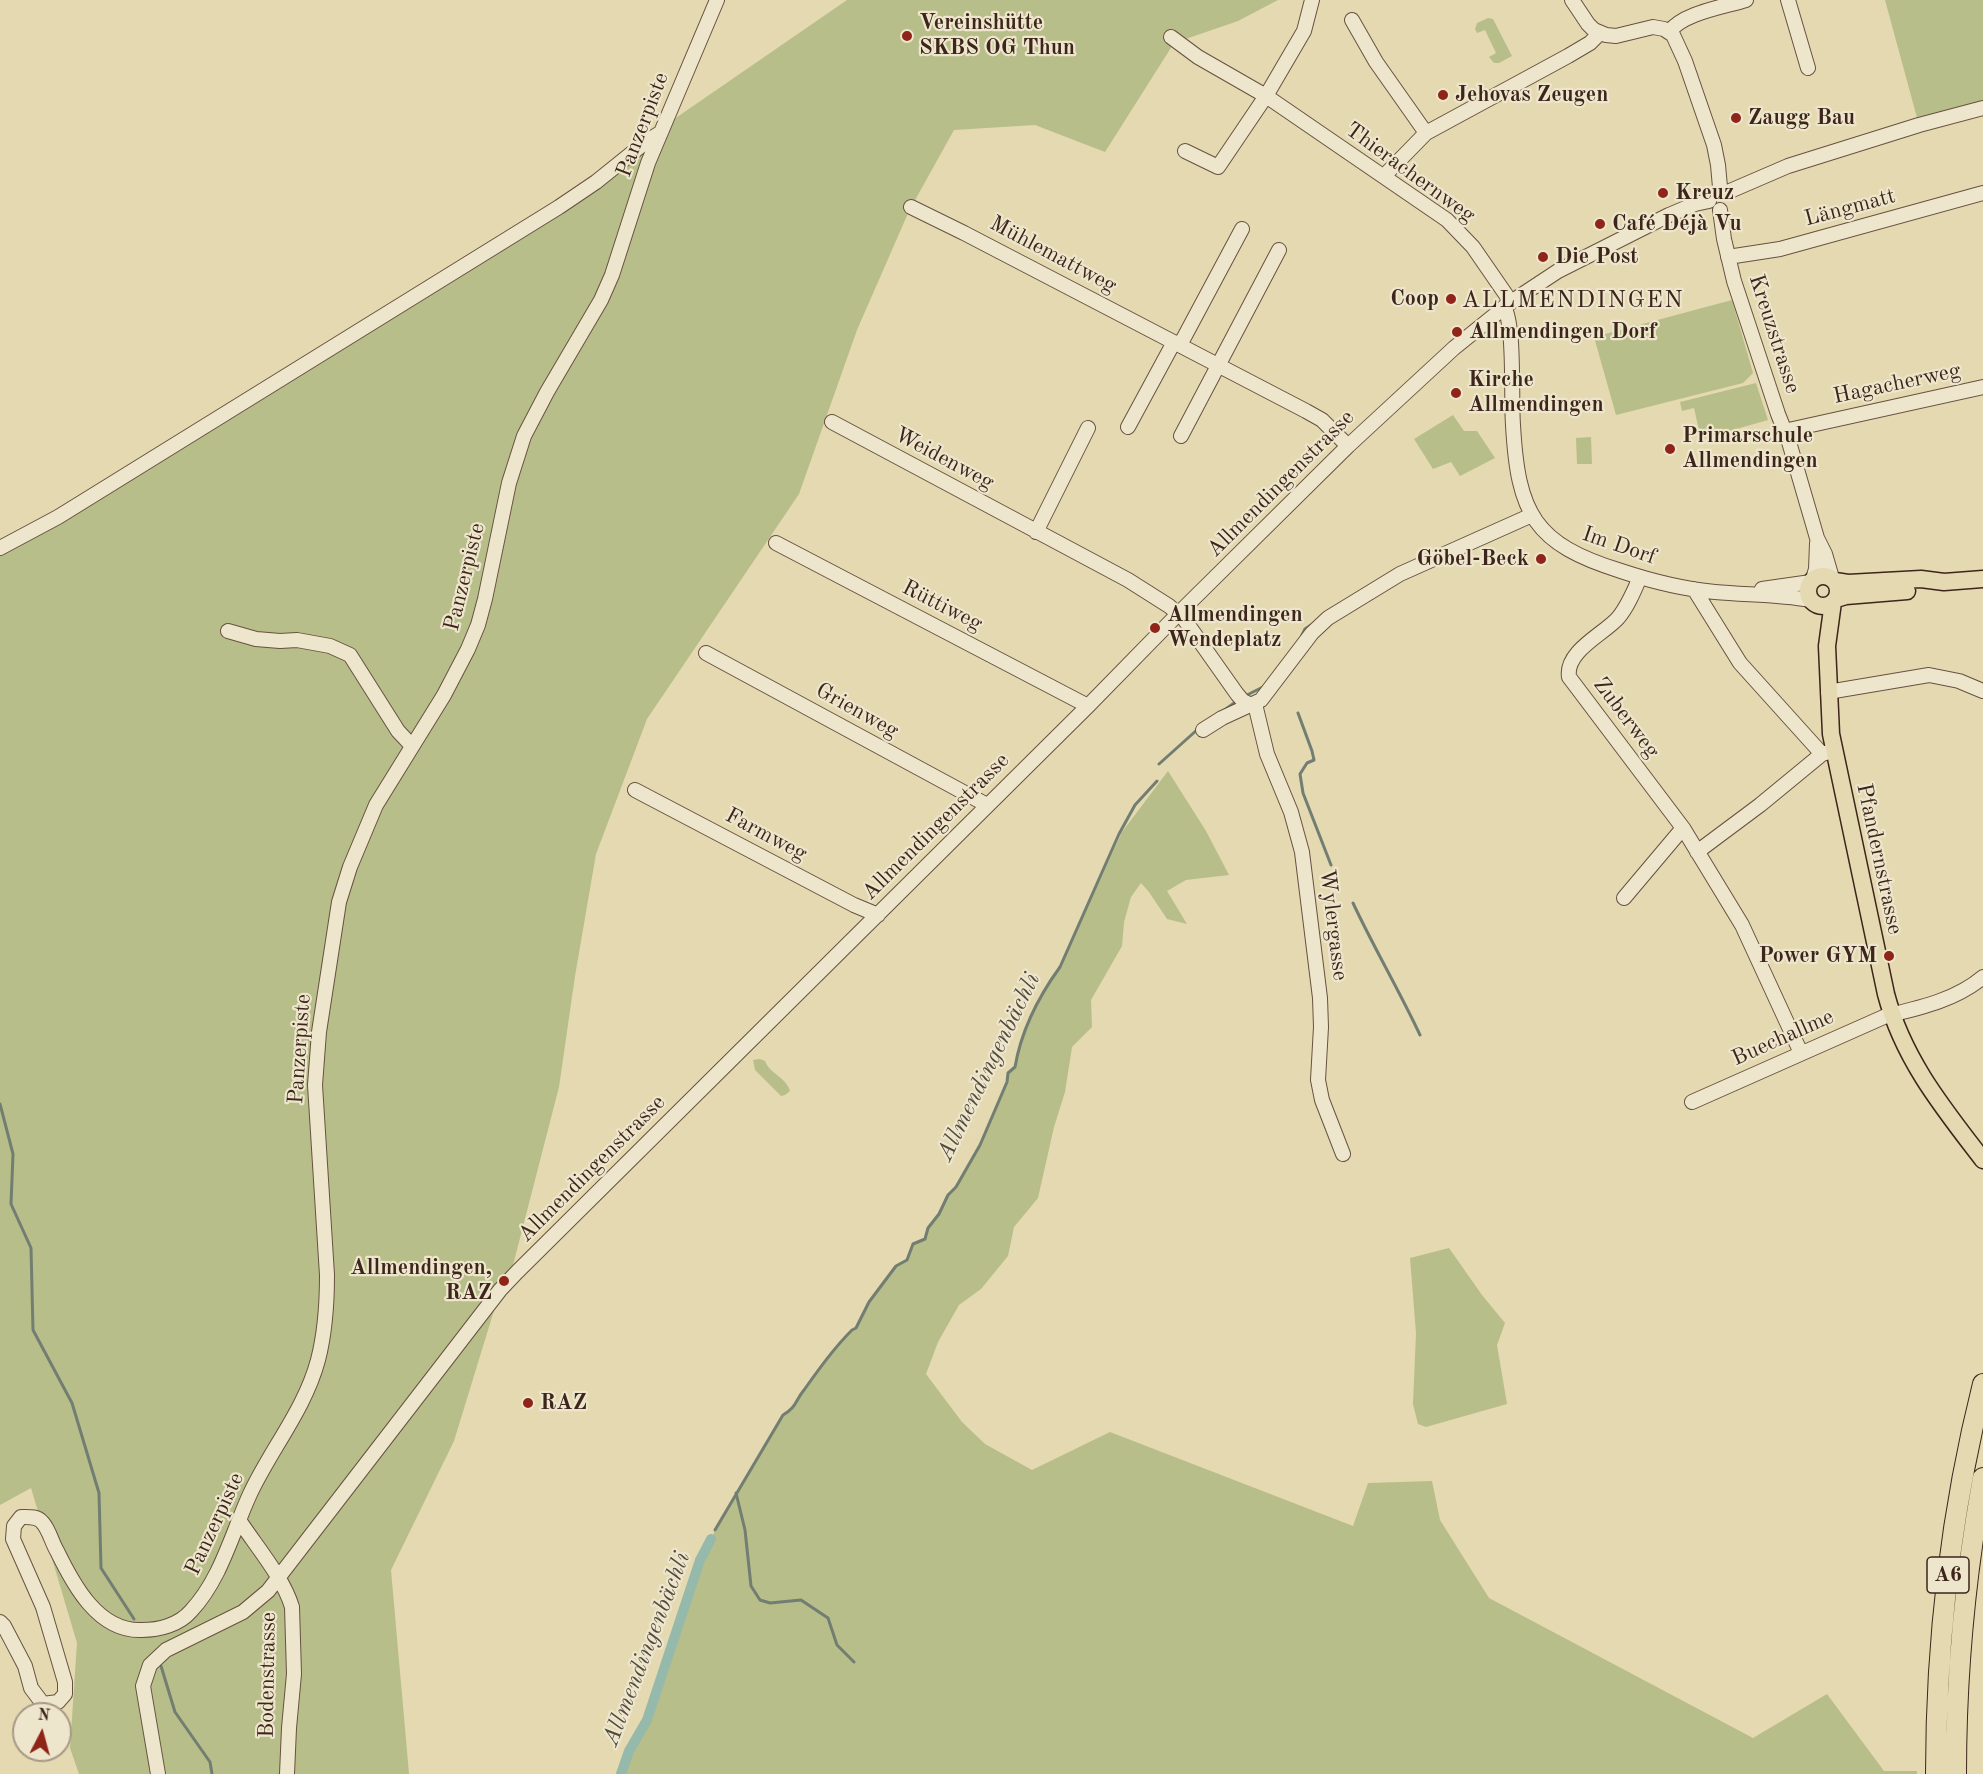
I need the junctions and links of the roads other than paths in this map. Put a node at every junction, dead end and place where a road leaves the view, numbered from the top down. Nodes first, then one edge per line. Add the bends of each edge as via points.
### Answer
1 (717, 0) edge
2 (1312, 0) edge
3 (1572, 0) edge
4 (1746, 0) edge
5 (1788, 0) edge
6 (1352, 20) dead end
7 (1669, 32) junction
8 (1600, 33) junction
9 (1171, 38) dead end
10 (1808, 68) dead end
11 (1266, 96) junction
12 (1983, 108) edge
13 (660, 133) junction
14 (1426, 133) junction
15 (1185, 151) dead end
16 (1384, 176) junction
17 (1725, 189) junction
18 (1983, 193) edge
19 (1714, 206) junction
20 (911, 207) dead end
21 (1242, 230) dead end
22 (1279, 250) dead end
23 (1728, 257) junction
24 (1508, 304) junction
25 (1177, 344) junction
26 (1217, 365) junction
27 (1983, 387) edge
28 (832, 423) dead end
29 (1128, 427) dead end
30 (1088, 428) dead end
31 (1784, 430) junction
32 (1181, 436) dead end
33 (1348, 446) junction
34 (1532, 515) junction
35 (1036, 532) junction
36 (1817, 538) junction
37 (776, 543) dead end
38 (0, 548) edge
39 (1640, 577) junction
40 (1983, 579) edge
41 (1833, 580) junction
42 (1812, 581) junction
43 (1944, 582) junction
44 (1694, 589) junction
45 (1740, 592) junction
46 (1835, 601) junction
47 (1813, 602) junction
48 (1179, 613) junction
49 (228, 631) dead end
50 (1827, 646) junction
51 (706, 653) dead end
52 (1983, 691) edge
53 (1828, 692) junction
54 (1253, 705) junction
55 (1088, 706) junction
56 (1203, 730) dead end
57 (412, 746) junction
58 (1828, 752) junction
59 (635, 790) dead end
60 (987, 805) junction
61 (1683, 828) junction
62 (1697, 852) junction
63 (1624, 898) dead end
64 (878, 915) junction
65 (1983, 977) edge
66 (1892, 1015) junction
67 (1801, 1053) junction
68 (1692, 1101) dead end
69 (1343, 1154) dead end
70 (1983, 1160) edge
71 (1983, 1384) edge
72 (1983, 1478) edge
73 (239, 1520) junction
74 (278, 1579) junction
75 (0, 1622) edge
76 (158, 1774) edge
77 (287, 1774) edge
78 (1936, 1774) edge
79 (1956, 1774) edge

1 - 13 street, Panzerpiste
2 - 11 street via 1304,31
3 - 8 street via 1588,24
4 - 7 street via 1684,19
5 - 10 street
6 - 14 street
7 - 8 street via 1653,27 1616,36
7 - 17 street via 1685,61
8 - 14 street via 1590,43
9 - 11 street, Thierachernweg
11 - 15 street via 1218,167
11 - 16 street, Thierachernweg
12 - 17 street via 1810,159
13 - 38 street via 559,207 58,517
13 - 57 street, Panzerpiste via 612,275 524,436 509,483 485,599 468,649
14 - 16 street
16 - 24 street, Thierachernweg via 1458,230
17 - 19 street via 1712,192
17 - 19 street via 1731,198 1729,205
18 - 23 street, Längmatt via 1780,249
19 - 23 street, Kreuzstrasse
19 - 24 street, Allmendingenstrasse via 1682,210 1582,258
20 - 25 street, Mühlemattweg
21 - 25 street
22 - 26 street
23 - 31 street, Kreuzstrasse
24 - 33 street, Allmendingenstrasse via 1434,364
24 - 34 street, Im Dorf via 1515,460
25 - 26 street, Mühlemattweg
25 - 29 street
26 - 32 street
26 - 33 street, Mühlemattweg via 1322,420
27 - 31 street, Hagacherweg
28 - 35 street, Weidenweg
30 - 35 street
31 - 36 street, Kreuzstrasse
33 - 48 street, Allmendingenstrasse
34 - 39 street, Im Dorf via 1545,533 1565,549
34 - 54 street via 1400,574 1328,618 1312,633 1265,696
35 - 48 street, Weidenweg via 1135,584
36 - 41 street, Kreuzstrasse
36 - 42 street, Kreuzstrasse
37 - 55 street, Rüttiweg
39 - 44 street, Im Dorf
39 - 61 street, Zuberweg via 1619,616 1585,645 1568,673
40 - 43 main road
41 - 42 main road via 1820,576
41 - 43 main road
41 - 46 main road via 1838,592
42 - 45 street, Im Dorf
42 - 47 main road via 1808,591
43 - 46 main road via 1923,589 1846,596
44 - 45 street, Im Dorf
44 - 58 street via 1740,663
45 - 47 street, Im Dorf
46 - 47 main road via 1824,606
46 - 50 main road, Pfandernstrasse
47 - 50 main road, Pfandernstrasse
48 - 54 street via 1237,694
48 - 55 street, Allmendingenstrasse
49 - 57 street via 256,639 330,646 350,655 398,731
50 - 53 main road, Pfandernstrasse
51 - 60 street, Grienweg
52 - 53 street via 1929,675
53 - 58 main road, Pfandernstrasse
54 - 56 street
54 - 69 street, Wylergasse via 1302,852 1320,998 1319,1089
55 - 60 street, Allmendingenstrasse
57 - 73 street, Panzerpiste via 362,837 339,902 333,934 316,1076 327,1275 319,1359 304,1399 250,1493
58 - 62 street
58 - 66 main road, Pfandernstrasse
59 - 64 street, Farmweg
60 - 64 street, Allmendingenstrasse
61 - 62 street, Zuberweg
61 - 63 street
62 - 67 street, Zuberweg via 1742,925
64 - 74 street, Allmendingenstrasse via 509,1281
65 - 66 street, Buechallme via 1946,999
66 - 67 street, Buechallme
66 - 70 main road, Pfandernstrasse via 1925,1082
67 - 68 street, Buechallme
71 - 78 highway, A6 via 1949,1569 1940,1663
72 - 79 highway, A6 via 1961,1641
73 - 74 street, Bodenstrasse
73 - 75 street, Panzerpiste via 211,1584 189,1614 166,1627 139,1631 101,1616 71,1579 42,1522 32,1517 21,1518 14,1526 13,1539 43,1606 65,1682 65,1694 58,1702 43,1704 31,1688 25,1666
74 - 76 street, Allmendingenstrasse via 243,1612 166,1650 150,1665 143,1686
74 - 77 street, Bodenstrasse via 289,1597 294,1618

